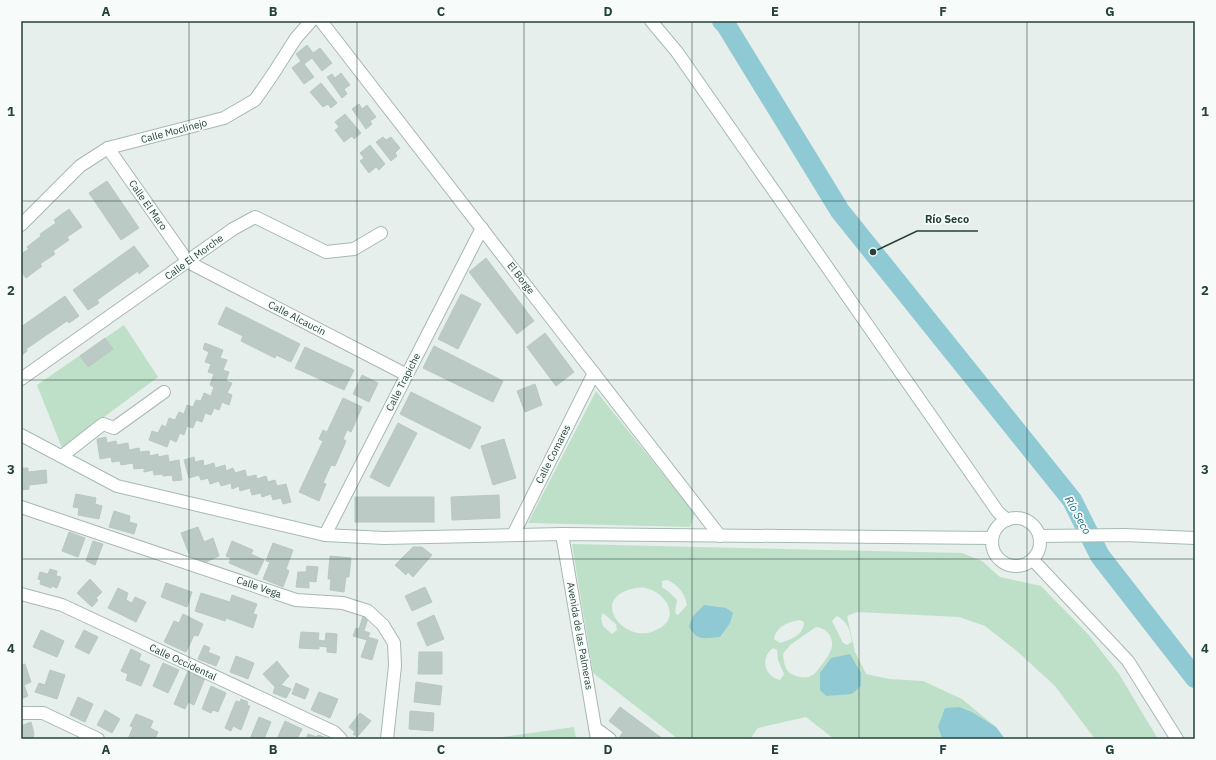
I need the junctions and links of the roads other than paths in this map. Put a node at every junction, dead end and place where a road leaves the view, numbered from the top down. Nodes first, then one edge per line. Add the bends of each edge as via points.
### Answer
1 (312, 21) edge
2 (321, 21) edge
3 (651, 21) edge
4 (108, 148) junction
5 (21, 225) edge
6 (482, 228) junction
7 (381, 233) dead end
8 (188, 262) junction
9 (594, 373) junction
10 (407, 375) junction
11 (21, 379) edge
12 (164, 392) dead end
13 (21, 435) edge
14 (62, 456) junction
15 (21, 507) edge
16 (1006, 520) junction
17 (562, 534) junction
18 (325, 535) junction
19 (513, 535) junction
20 (720, 536) junction
21 (1040, 536) junction
22 (991, 538) junction
23 (1195, 538) edge
24 (1034, 560) junction
25 (21, 594) edge
26 (21, 712) edge
27 (596, 734) edge
28 (98, 739) edge
29 (341, 739) edge
30 (387, 739) edge
31 (610, 739) edge
32 (1177, 739) edge

1 - 4 street, Calle Moclinejo via 296,38 255,100 224,118
2 - 6 street, El Borge
3 - 16 street via 677,52
4 - 5 street, Calle Moclinejo via 80,166
4 - 8 street, Calle El Maro
6 - 9 street, El Borge
6 - 10 street, Calle Trapiche
7 - 8 street, Calle El Morche via 354,248 326,252 254,217
8 - 10 street, Calle Alcaucin
8 - 11 street, Calle El Morche
9 - 19 street, Calle Comares
9 - 20 street, El Borge
10 - 18 street, Calle Trapiche
12 - 14 street via 114,428 103,424
13 - 14 street
14 - 18 street via 117,486
15 - 30 street, Calle Vega via 296,600 344,603 368,611 383,625 394,643 395,666
16 - 21 street via 1027,520 1035,526
16 - 22 street via 996,528
17 - 19 street
17 - 20 street
17 - 27 street, Avenida de las Palmeras
18 - 19 street via 384,538
20 - 22 street
21 - 23 street via 1124,535
21 - 24 street via 1040,549
22 - 24 street via 992,550 999,561 1010,567 1023,566
24 - 32 street via 1128,661
25 - 29 street, Calle Occidental via 62,605 334,732
26 - 28 street via 43,713
27 - 31 street

